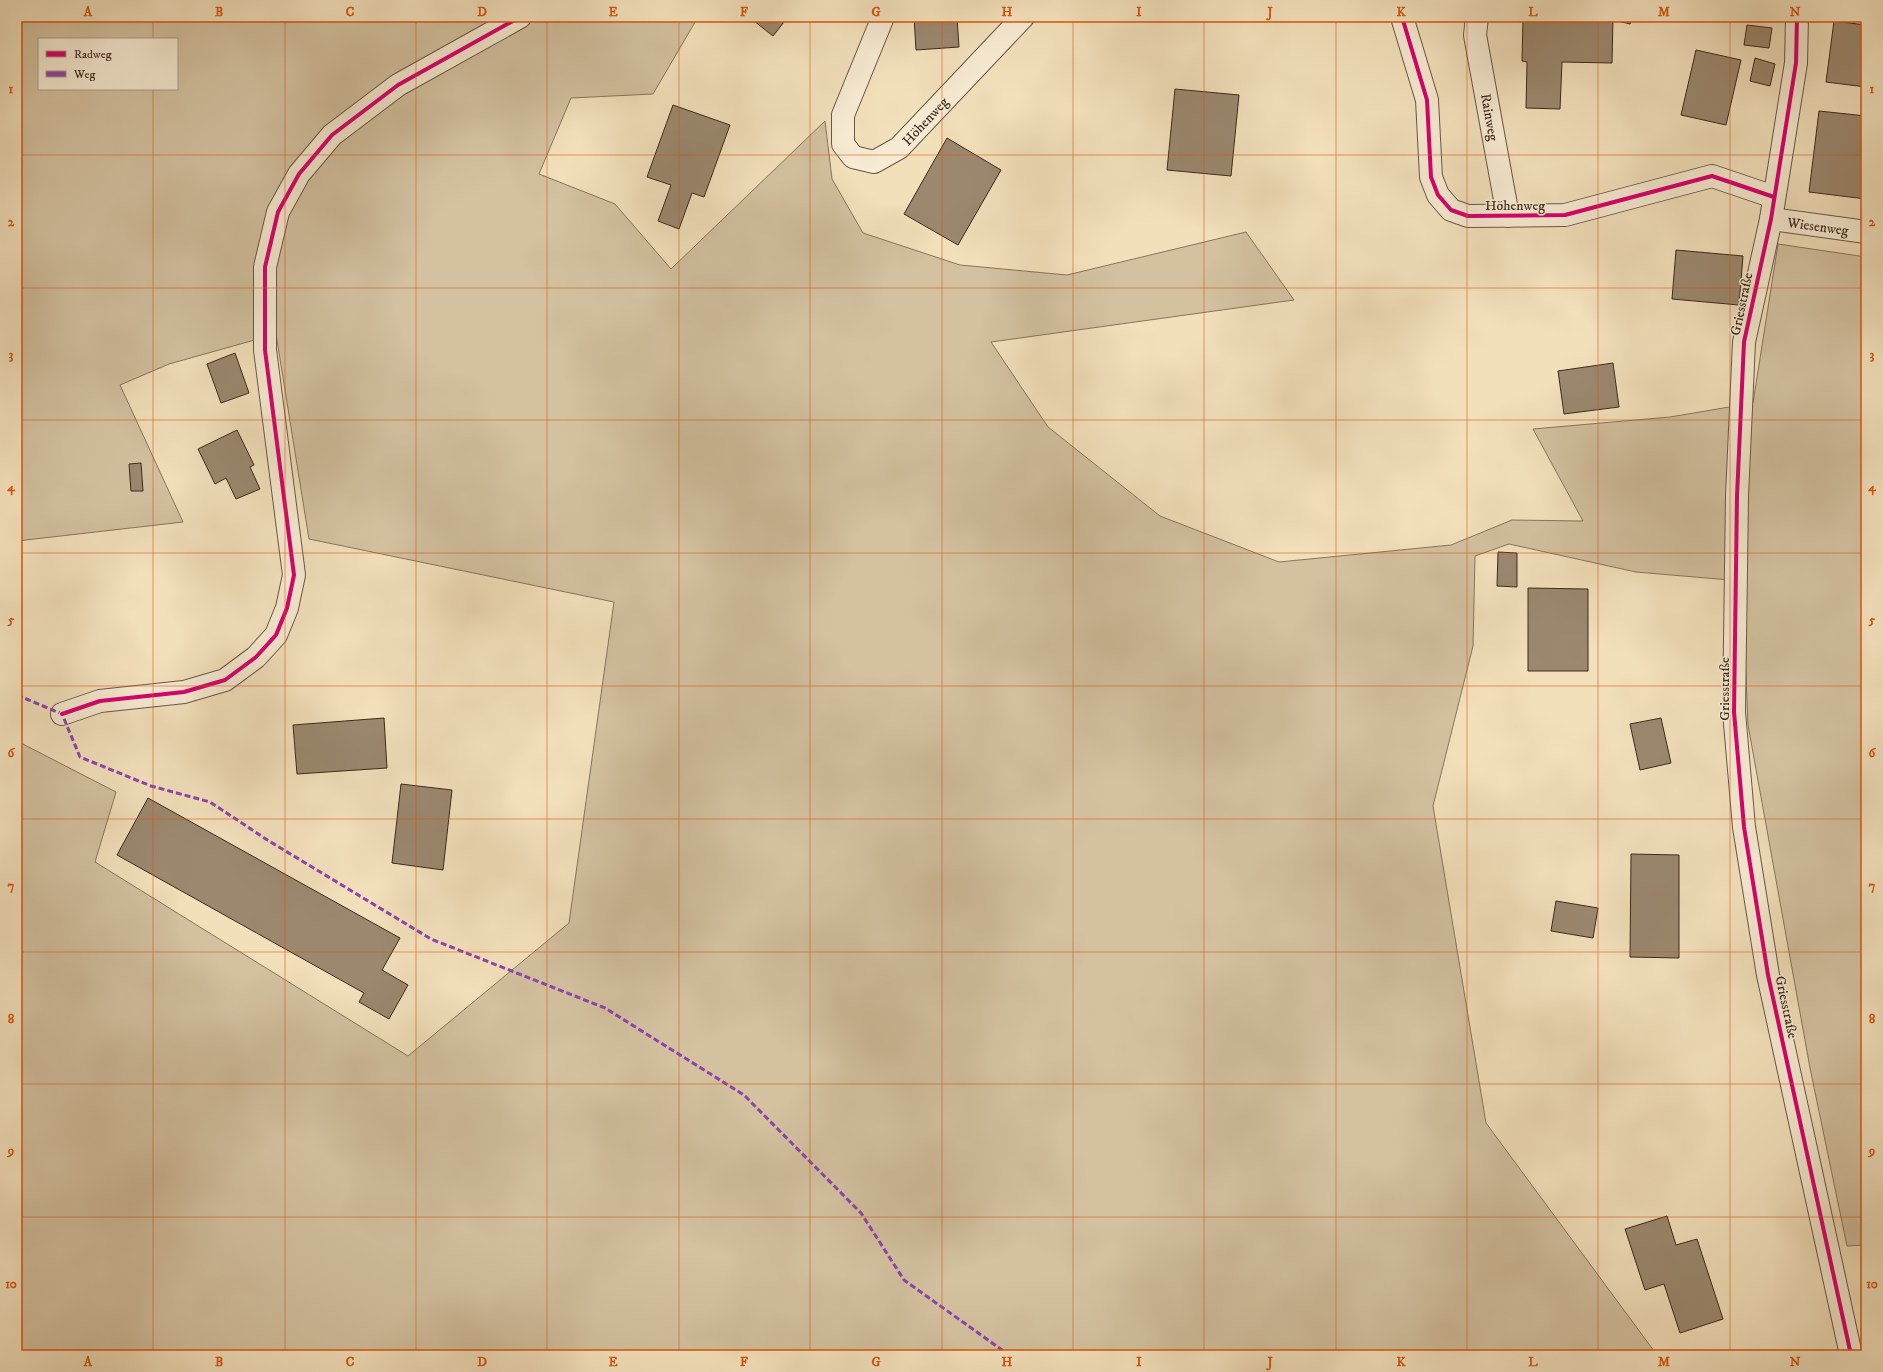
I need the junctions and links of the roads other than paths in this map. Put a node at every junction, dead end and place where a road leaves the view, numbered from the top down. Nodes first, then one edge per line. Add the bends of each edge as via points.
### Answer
1 (520, 17) edge
2 (882, 17) edge
3 (1023, 17) edge
4 (1402, 17) edge
5 (1477, 17) edge
6 (1797, 17) edge
7 (1774, 197) junction
8 (1508, 216) junction
9 (1771, 219) junction
10 (1866, 232) edge
11 (62, 714) dead end
12 (1851, 1355) edge

1 - 11 street via 398,85 332,135 299,174 278,212 265,267 265,350 294,574 287,608 276,635 256,656 225,680 184,692 100,701
2 - 3 street, Höhenweg via 843,116 843,144 853,157 874,162 899,148
4 - 8 street, Höhenweg via 1427,100 1431,177 1438,195 1451,210 1468,216
5 - 8 street, Rainweg via 1475,35
6 - 7 street, Griesstraße via 1796,63
7 - 8 street, Höhenweg via 1712,176 1565,215
7 - 9 street, Griesstraße
9 - 10 street, Wiesenweg
9 - 12 street, Griesstraße via 1744,342 1737,496 1734,712 1744,827 1768,975

